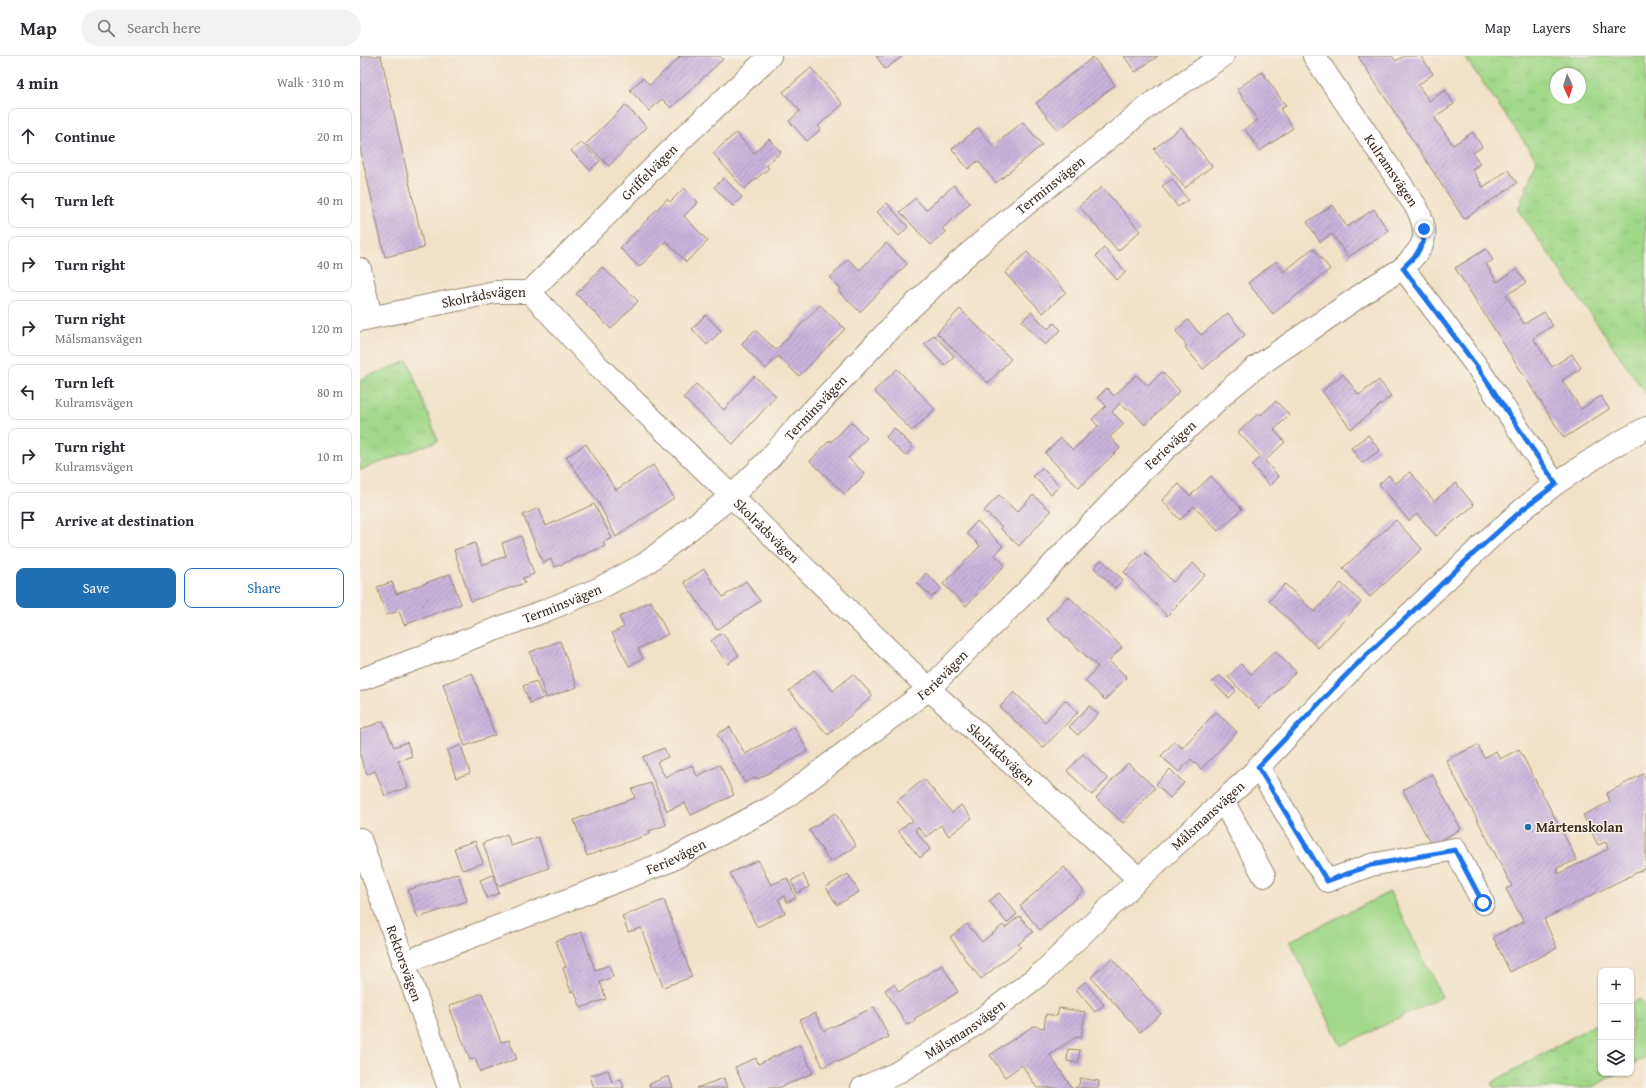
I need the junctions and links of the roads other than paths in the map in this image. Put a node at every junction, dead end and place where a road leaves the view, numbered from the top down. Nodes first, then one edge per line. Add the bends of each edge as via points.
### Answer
1 (770, 56) edge
2 (1223, 56) edge
3 (1314, 56) edge
4 (1403, 268) junction
5 (360, 269) edge
6 (530, 292) junction
7 (365, 318) edge
8 (1646, 428) edge
9 (1556, 484) junction
10 (732, 496) junction
11 (360, 680) edge
12 (930, 689) junction
13 (1258, 767) junction
14 (1223, 802) junction
15 (360, 839) edge
16 (1264, 876) dead end
17 (1139, 879) junction
18 (1483, 903) dead end
19 (403, 962) junction
20 (449, 1088) edge
21 (862, 1088) edge

1 - 6 street, Griffelvägen via 683,138
2 - 10 street, Terminsvägen via 1156,101 1023,207 960,262 899,319
3 - 4 street, Kulramsvägen via 1421,217 1424,229 1423,243 1416,255
4 - 9 street via 1478,368
4 - 12 street, Ferievägen via 1261,364 1227,391 1140,473
5 - 7 street
6 - 7 street, Skolrådsvägen via 495,292
6 - 10 street, Skolrådsvägen via 597,365
8 - 9 street, Målsmansvägen via 1608,449
9 - 13 street, Målsmansvägen via 1522,510 1466,560 1352,669
10 - 11 street, Terminsvägen via 645,564 598,589
10 - 12 street, Skolrådsvägen
12 - 17 street, Skolrådsvägen
12 - 19 street, Ferievägen via 774,806 667,862
13 - 14 street, Målsmansvägen
13 - 18 street via 1327,881 1371,865 1455,850
14 - 16 street
14 - 17 street, Målsmansvägen
15 - 19 street, Rektorsvägen
17 - 21 street, Målsmansvägen via 1044,972 970,1028 895,1074
19 - 20 street, Rektorsvägen

